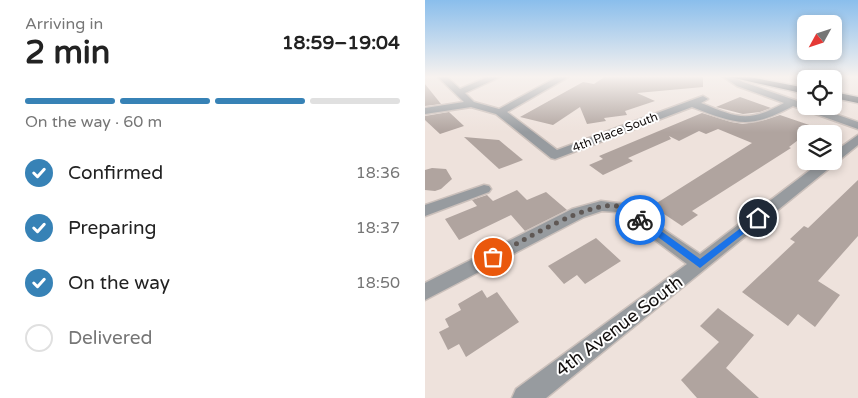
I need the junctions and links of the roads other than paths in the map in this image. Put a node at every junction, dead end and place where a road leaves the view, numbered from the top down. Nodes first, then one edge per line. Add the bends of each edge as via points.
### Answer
1 (460, 95) edge
2 (532, 95) edge
3 (769, 95) edge
4 (842, 97) edge
5 (703, 99) dead end
6 (858, 100) edge
7 (691, 103) junction
8 (792, 103) junction
9 (471, 104) junction
10 (425, 111) edge
11 (500, 112) junction
12 (858, 126) edge
13 (858, 139) edge
14 (842, 152) edge
15 (819, 170) edge
16 (484, 189) dead end
17 (425, 211) edge
18 (700, 264) junction
19 (425, 292) edge
20 (525, 398) edge

1 - 9 street
2 - 11 street
3 - 8 street
4 - 6 main road
5 - 7 street, 4th Place South
7 - 8 street via 750,121
7 - 11 street, 4th Place South via 555,155
8 - 12 street
9 - 10 street
9 - 11 street
13 - 14 street
15 - 18 street, 4th Avenue South
16 - 17 street
18 - 19 street via 621,207 601,206 578,213
18 - 20 street, 4th Avenue South

